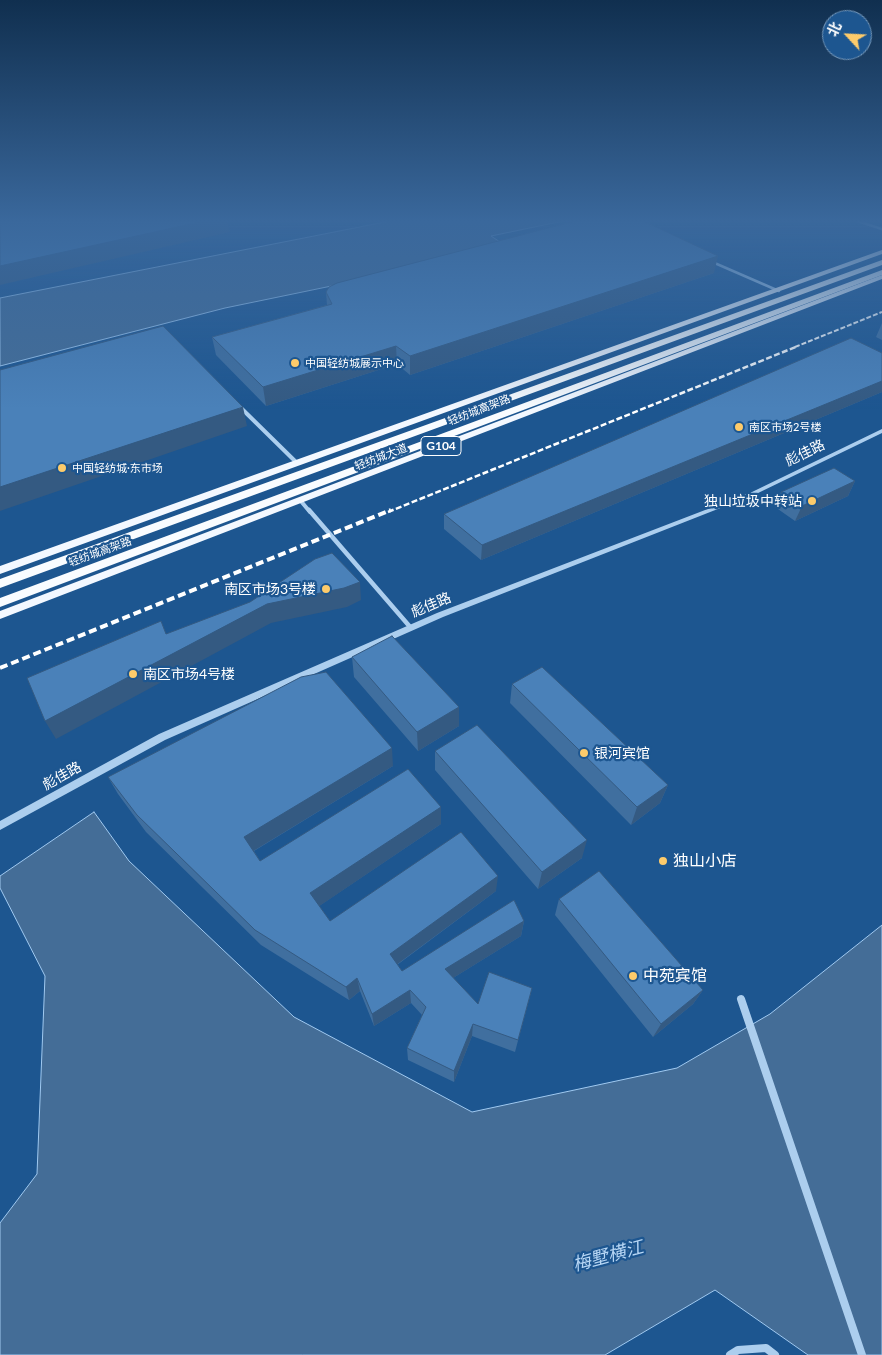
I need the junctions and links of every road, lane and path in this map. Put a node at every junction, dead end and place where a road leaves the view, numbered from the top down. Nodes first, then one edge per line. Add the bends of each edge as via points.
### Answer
1 (763, 283) edge
2 (797, 283) edge
3 (824, 283) edge
4 (852, 283) edge
5 (866, 283) edge
6 (779, 290) junction
7 (238, 405) edge
8 (882, 431) edge
9 (297, 463) junction
10 (300, 500) junction
11 (0, 570) edge
12 (0, 584) edge
13 (0, 603) edge
14 (0, 615) edge
15 (411, 628) junction
16 (75, 784) joint
17 (0, 826) edge
18 (741, 999) dead end
19 (730, 1355) edge
20 (775, 1355) edge
21 (862, 1355) edge

1 - 6 street
2 - 6 main road, 轻纺城大道 / G104
3 - 12 highway, 轻纺城高架路
4 - 13 highway, 轻纺城高架路
5 - 10 main road, 轻纺城大道 / G104
6 - 9 main road, 轻纺城大道 / G104
7 - 9 street
8 - 15 street, 彪佳路 via 754,493
9 - 11 main road, 轻纺城大道 / G104
10 - 14 main road, 轻纺城大道 / G104
10 - 15 street
15 - 16 street, 彪佳路 via 162,737
16 - 17 street, 彪佳路
18 - 21 street
19 - 20 street via 738,1350 766,1348

